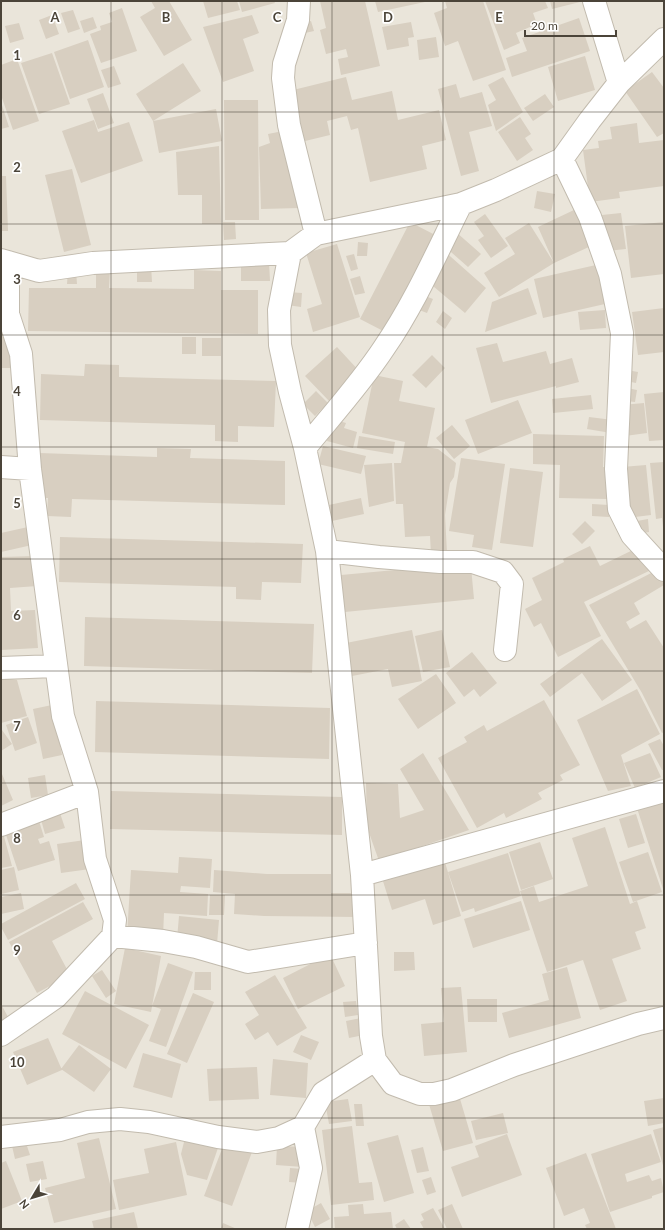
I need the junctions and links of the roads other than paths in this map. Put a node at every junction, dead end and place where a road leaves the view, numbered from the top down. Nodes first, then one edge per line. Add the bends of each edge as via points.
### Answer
1 (299, 1) edge
2 (594, 1) edge
3 (664, 38) edge
4 (619, 83) junction
5 (562, 160) junction
6 (461, 204) junction
7 (316, 234) junction
8 (290, 253) junction
9 (4, 261) edge
10 (305, 448) junction
11 (1, 467) edge
12 (30, 469) junction
13 (328, 551) junction
14 (664, 570) edge
15 (505, 650) dead end
16 (56, 666) junction
17 (1, 668) edge
18 (664, 791) edge
19 (87, 792) junction
20 (1, 825) edge
21 (362, 875) junction
22 (113, 936) junction
23 (366, 943) junction
24 (664, 1018) edge
25 (1, 1035) edge
26 (375, 1060) junction
27 (303, 1127) junction
28 (1, 1137) edge
29 (297, 1229) edge

1 - 7 street via 298,20 284,64 283,78 289,125
2 - 4 street
3 - 4 street
4 - 5 street
5 - 6 street
5 - 14 street via 590,217 610,274 622,333 616,469 619,509 632,535
6 - 7 street
6 - 10 street via 412,302 385,348
7 - 8 street
8 - 9 street via 93,263 39,271
8 - 10 street via 279,310 280,345
9 - 12 street via 8,314 21,354
10 - 13 street
11 - 12 street
12 - 16 street
13 - 15 street via 440,562 473,562 503,572 512,584
13 - 21 street
16 - 17 street
16 - 19 street via 63,716
18 - 21 street
19 - 20 street
19 - 22 street via 95,859 114,920
21 - 23 street
22 - 23 street via 196,947 248,962
22 - 25 street via 56,997
23 - 26 street via 371,1036
24 - 26 street via 638,1024 514,1065 452,1090 434,1094 420,1094 393,1084
26 - 27 street via 323,1093
27 - 28 street via 279,1138 257,1142 120,1119
27 - 29 street via 311,1168

